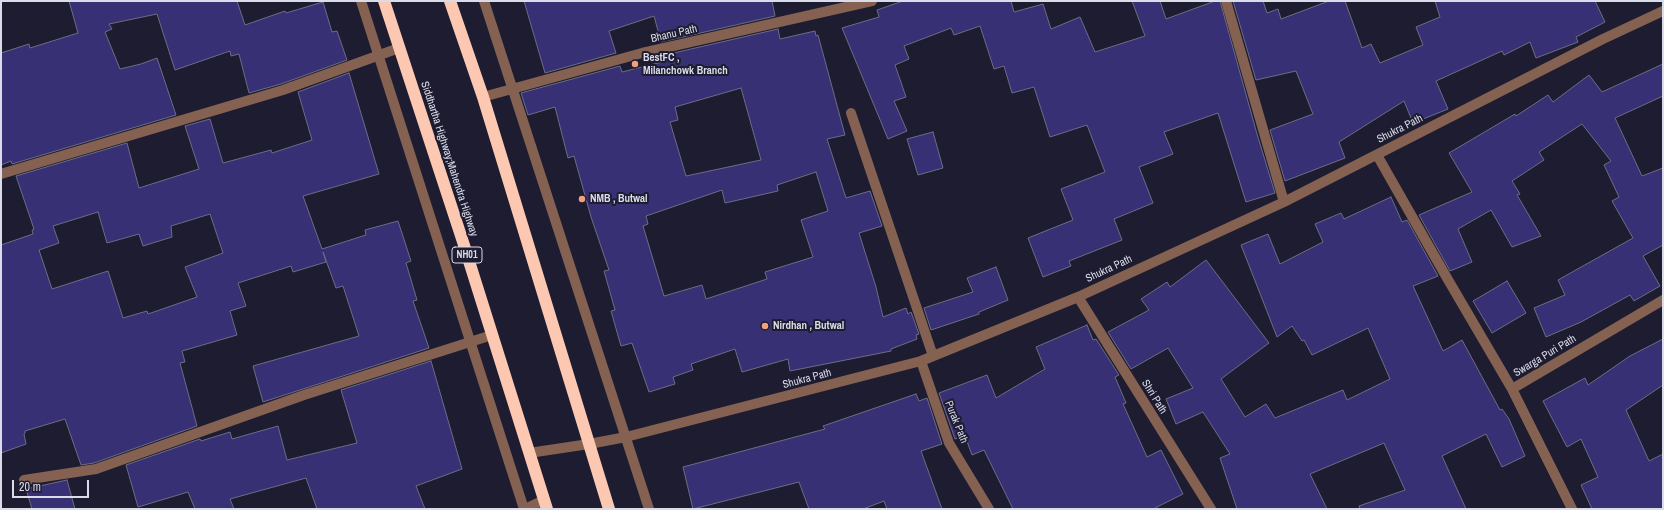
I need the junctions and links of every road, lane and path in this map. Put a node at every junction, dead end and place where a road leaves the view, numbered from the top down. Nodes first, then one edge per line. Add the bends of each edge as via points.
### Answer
1 (361, 1) edge
2 (384, 1) edge
3 (450, 1) edge
4 (484, 1) edge
5 (872, 1) edge
6 (1226, 1) edge
7 (1663, 11) edge
8 (399, 48) junction
9 (378, 55) junction
10 (514, 88) junction
11 (483, 97) junction
12 (851, 113) dead end
13 (1377, 155) junction
14 (1, 174) edge
15 (1284, 202) junction
16 (1078, 297) junction
17 (1663, 300) edge
18 (492, 335) junction
19 (470, 342) junction
20 (933, 356) junction
21 (921, 361) junction
22 (1512, 389) junction
23 (626, 437) junction
24 (589, 444) junction
25 (529, 453) junction
26 (24, 480) dead end
27 (546, 505) edge
28 (524, 509) edge
29 (609, 509) edge
30 (649, 509) edge
31 (988, 509) edge
32 (1211, 509) edge
33 (1572, 509) edge

1 - 9 street
2 - 8 highway, Siddhartha Highway;Mahendra Highway / NH01
3 - 11 highway
4 - 10 street
5 - 10 street, Bhanu Path via 642,53
6 - 15 street
7 - 13 street, Shukra Path
8 - 9 street
8 - 18 highway, Siddhartha Highway;Mahendra Highway / NH01
9 - 14 street via 283,90
9 - 19 street
10 - 11 street, Bhanu Path
10 - 23 street
11 - 24 highway
12 - 20 street
13 - 15 street, Shukra Path
13 - 22 street
15 - 16 street, Shukra Path
16 - 20 street, Shukra Path
16 - 32 street, Shri Path
17 - 22 street, Swarga Puri Path
18 - 19 street
18 - 25 highway, Siddhartha Highway;Mahendra Highway / NH01
19 - 26 street via 304,395 96,468
19 - 28 street
20 - 21 street, Shukra Path
21 - 23 street, Shukra Path
21 - 31 street, Purak Path via 950,443
22 - 33 street, Swarga Puri Path
23 - 24 street, Shukra Path
23 - 30 street
24 - 25 street, Shukra Path
24 - 29 highway
25 - 27 highway, Siddhartha Highway;Mahendra Highway / NH01
27 - 28 street

